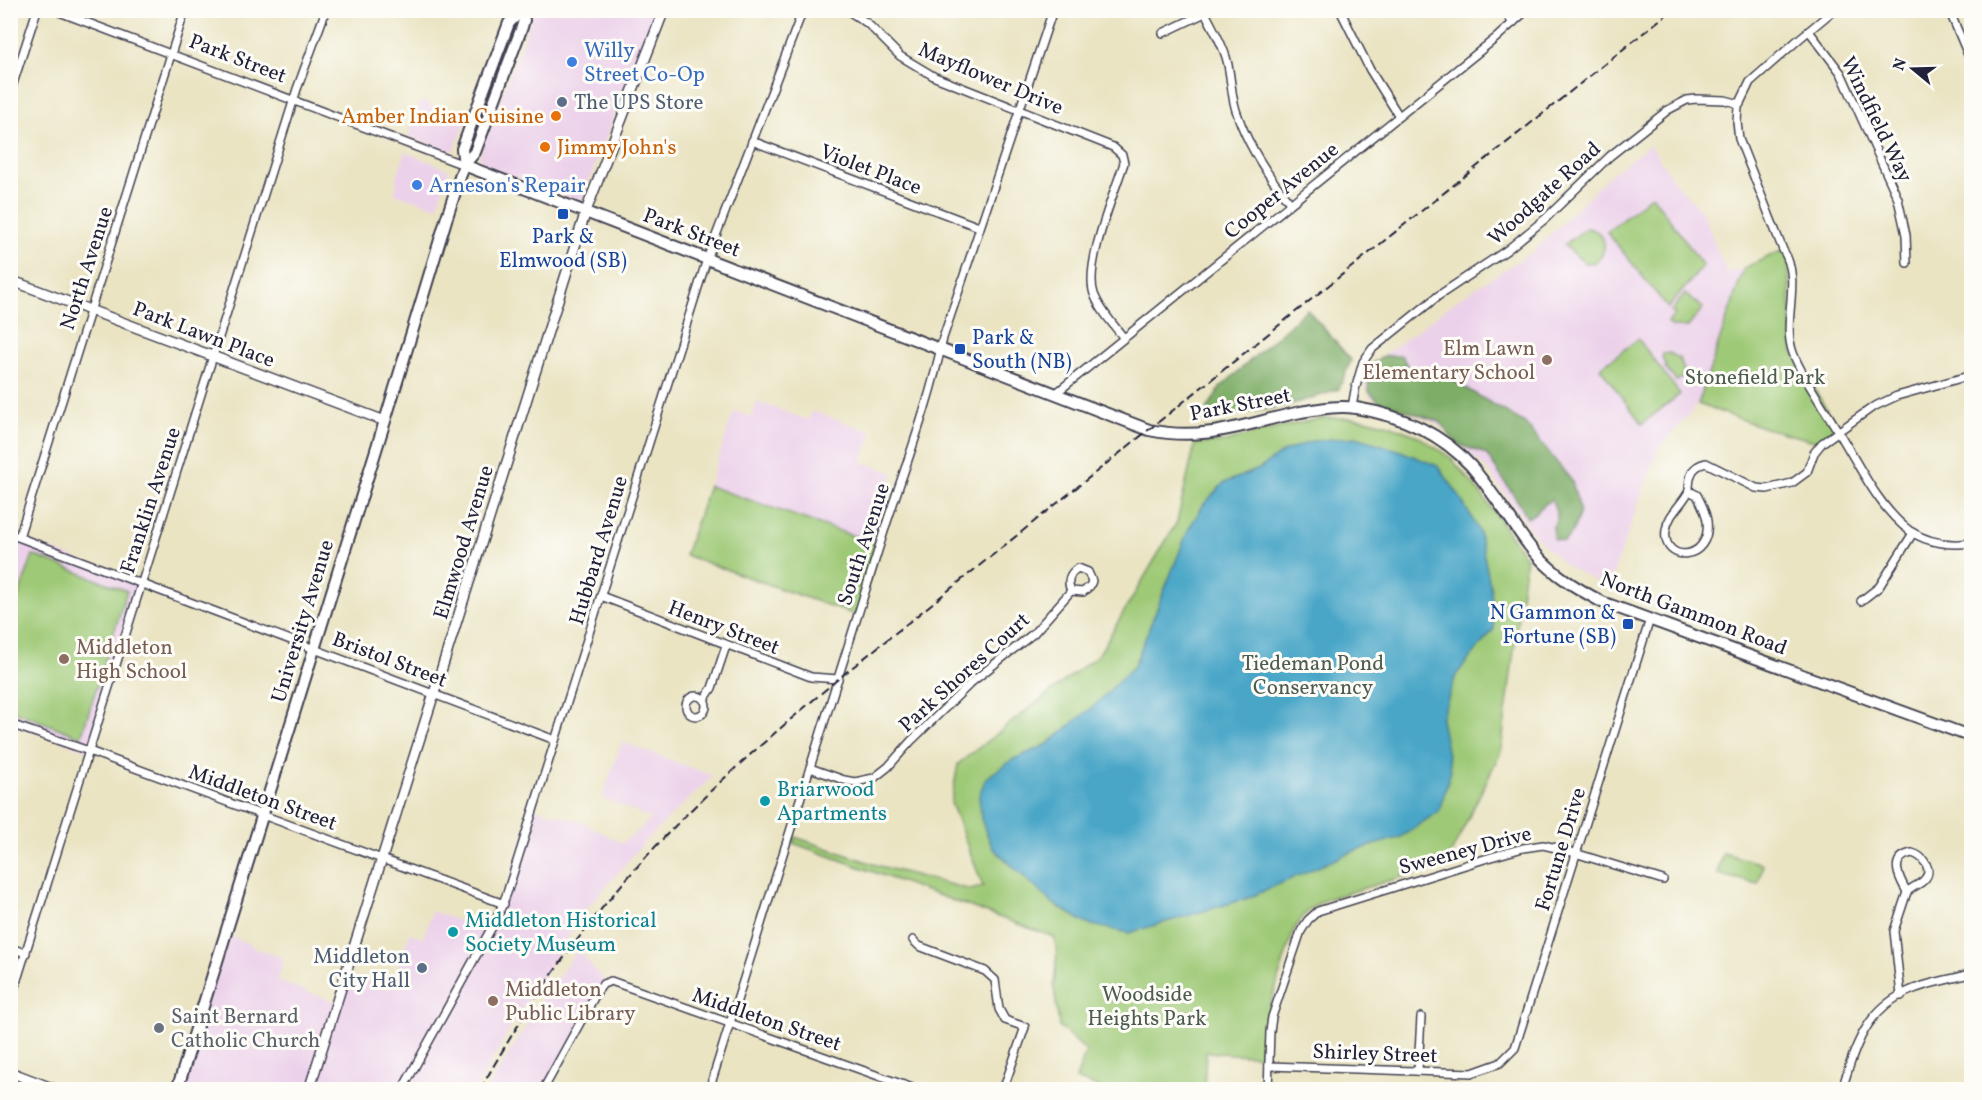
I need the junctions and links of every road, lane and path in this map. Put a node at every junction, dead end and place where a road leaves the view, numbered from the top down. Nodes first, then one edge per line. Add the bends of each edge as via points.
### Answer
1 (37, 10) edge
2 (54, 10) edge
3 (185, 10) edge
4 (326, 10) edge
5 (664, 10) edge
6 (803, 10) edge
7 (847, 10) edge
8 (1053, 10) edge
9 (1340, 10) edge
10 (1503, 10) edge
11 (1527, 10) edge
12 (1834, 10) edge
13 (1949, 10) edge
14 (521, 11) edge
15 (1204, 12) edge
16 (1513, 23) junction
17 (1809, 31) junction
18 (1163, 33) dead end
19 (171, 54) junction
20 (1971, 64) edge
21 (10, 93) edge
22 (293, 100) junction
23 (1740, 104) junction
24 (1020, 110) junction
25 (1399, 116) junction
26 (752, 141) junction
27 (464, 165) junction
28 (1290, 203) junction
29 (586, 211) junction
30 (979, 227) junction
31 (707, 259) junction
32 (1907, 263) dead end
33 (10, 280) edge
34 (90, 310) junction
35 (1123, 337) junction
36 (940, 350) junction
37 (213, 356) junction
38 (1971, 375) edge
39 (1054, 394) junction
40 (1352, 407) junction
41 (1322, 408) joint
42 (385, 421) junction
43 (1839, 431) junction
44 (1689, 491) junction
45 (1913, 533) junction
46 (10, 534) edge
47 (19, 537) junction
48 (1971, 543) edge
49 (141, 583) junction
50 (1071, 591) dead end
51 (601, 596) junction
52 (1861, 601) dead end
53 (1650, 619) junction
54 (726, 646) junction
55 (314, 647) junction
56 (837, 679) junction
57 (435, 694) junction
58 (704, 700) dead end
59 (10, 724) edge
60 (1971, 738) edge
61 (555, 740) junction
62 (89, 751) junction
63 (810, 768) junction
64 (262, 814) junction
65 (1575, 853) junction
66 (382, 858) junction
67 (1663, 879) dead end
68 (1907, 892) junction
69 (504, 904) junction
70 (913, 940) dead end
71 (10, 948) edge
72 (26, 953) junction
73 (1971, 973) edge
74 (1901, 996) junction
75 (10, 1002) edge
76 (1420, 1017) dead end
77 (730, 1024) junction
78 (1269, 1066) junction
79 (1480, 1070) joint
80 (1418, 1071) junction
81 (10, 1072) edge
82 (57, 1089) edge
83 (177, 1089) edge
84 (309, 1089) edge
85 (402, 1089) edge
86 (543, 1089) edge
87 (709, 1089) edge
88 (918, 1089) edge
89 (1003, 1089) edge
90 (1268, 1089) edge
91 (1842, 1089) edge

1 - 21 street
2 - 19 street, Park Street
3 - 19 street, North Avenue
4 - 22 street, Franklin Avenue
5 - 29 street, Elmwood Avenue
6 - 26 street, Hubbard Avenue
7 - 24 street, Mayflower Drive via 913,65
8 - 24 street, South Avenue
9 - 25 street
10 - 16 street
11 - 16 street, Cooper Avenue
12 - 17 street
13 - 20 street
14 - 27 main road, University Avenue via 510,21 464,142
15 - 18 street
15 - 28 street via 1226,54 1233,101 1244,131 1261,164
16 - 25 street, Cooper Avenue
17 - 23 street via 1750,82
17 - 32 street, Windfield Way via 1841,73 1898,199
19 - 22 street, Park Street
19 - 34 street, North Avenue
22 - 27 street, Park Street
22 - 37 street, Franklin Avenue
23 - 40 street, Woodgate Road via 1696,99 1668,110 1610,156 1507,250 1438,296 1372,349 1363,362
23 - 43 street via 1738,139 1791,268 1789,332 1793,352
24 - 30 street, South Avenue
24 - 35 street, Mayflower Drive via 1102,142 1122,155 1124,163 1094,255 1092,278 1106,315
25 - 28 street, Cooper Avenue
26 - 30 street, Violet Place
26 - 31 street, Hubbard Avenue
27 - 29 main road, Park Street
27 - 42 main road, University Avenue
28 - 35 street, Cooper Avenue
29 - 31 main road, Park Street
29 - 57 street, Elmwood Avenue
30 - 36 street, South Avenue
31 - 36 main road, Park Street
31 - 51 street, Hubbard Avenue
33 - 34 street, Park Lawn Place
34 - 37 street, Park Lawn Place
34 - 47 street, North Avenue
35 - 39 street, Cooper Avenue
36 - 39 main road, Park Street
36 - 56 street, South Avenue
37 - 42 street, Park Lawn Place
37 - 49 street, Franklin Avenue
38 - 43 street via 1889,399
39 - 41 main road, Park Street via 1149,430 1181,435 1222,431
40 - 41 main road, North Gammon Road
40 - 53 main road, North Gammon Road via 1398,417 1447,444 1471,466 1536,555 1563,579 1602,602
42 - 55 main road, University Avenue
43 - 44 street via 1816,448 1807,472 1792,483 1756,488 1706,463 1691,473
43 - 45 street via 1888,510
44 - 44 street via 1697,495 1707,531 1700,547 1685,555 1669,545 1666,530
45 - 48 street via 1938,543
45 - 52 street via 1879,587
46 - 47 street, Bristol Street
47 - 49 street, Bristol Street
49 - 55 street, Bristol Street
49 - 62 street, Franklin Avenue
50 - 63 street, Park Shores Court via 1034,633 972,681 874,778 855,782
51 - 54 street, Henry Street
51 - 61 street, Hubbard Avenue
53 - 60 main road, North Gammon Road
53 - 65 street, Fortune Drive
54 - 56 street, Henry Street via 811,677
54 - 58 street
55 - 57 street, Bristol Street
55 - 64 main road, University Avenue
56 - 63 street, South Avenue
57 - 61 street, Bristol Street
57 - 66 street, Elmwood Avenue
59 - 62 street, Middleton Street
61 - 69 street, Hubbard Avenue
62 - 64 street, Middleton Street
62 - 72 street, Franklin Avenue
63 - 77 street, South Avenue
64 - 66 street, Middleton Street
64 - 83 main road, University Avenue
65 - 67 street, Sweeney Drive
65 - 78 street, Sweeney Drive via 1543,845 1523,848 1318,910 1301,931 1272,1017
65 - 79 street, Fortune Drive via 1515,1048 1500,1063
66 - 69 street, Middleton Street
66 - 84 street, Elmwood Avenue
68 - 68 street via 1926,879 1928,871 1926,863 1912,853 1902,858 1897,868
68 - 74 street via 1894,931
69 - 85 street, Hubbard Avenue
70 - 89 street via 919,946 985,970 995,980 999,1009 1005,1020 1025,1027
71 - 72 street
72 - 75 street, Franklin Avenue
73 - 74 street
74 - 91 street via 1883,1006 1864,1028
76 - 80 street
77 - 86 street, Middleton Street via 611,981 597,992
77 - 87 street, South Avenue
77 - 88 street, Middleton Street
78 - 80 street, Shirley Street
78 - 90 street
79 - 80 street, Shirley Street
81 - 82 street

